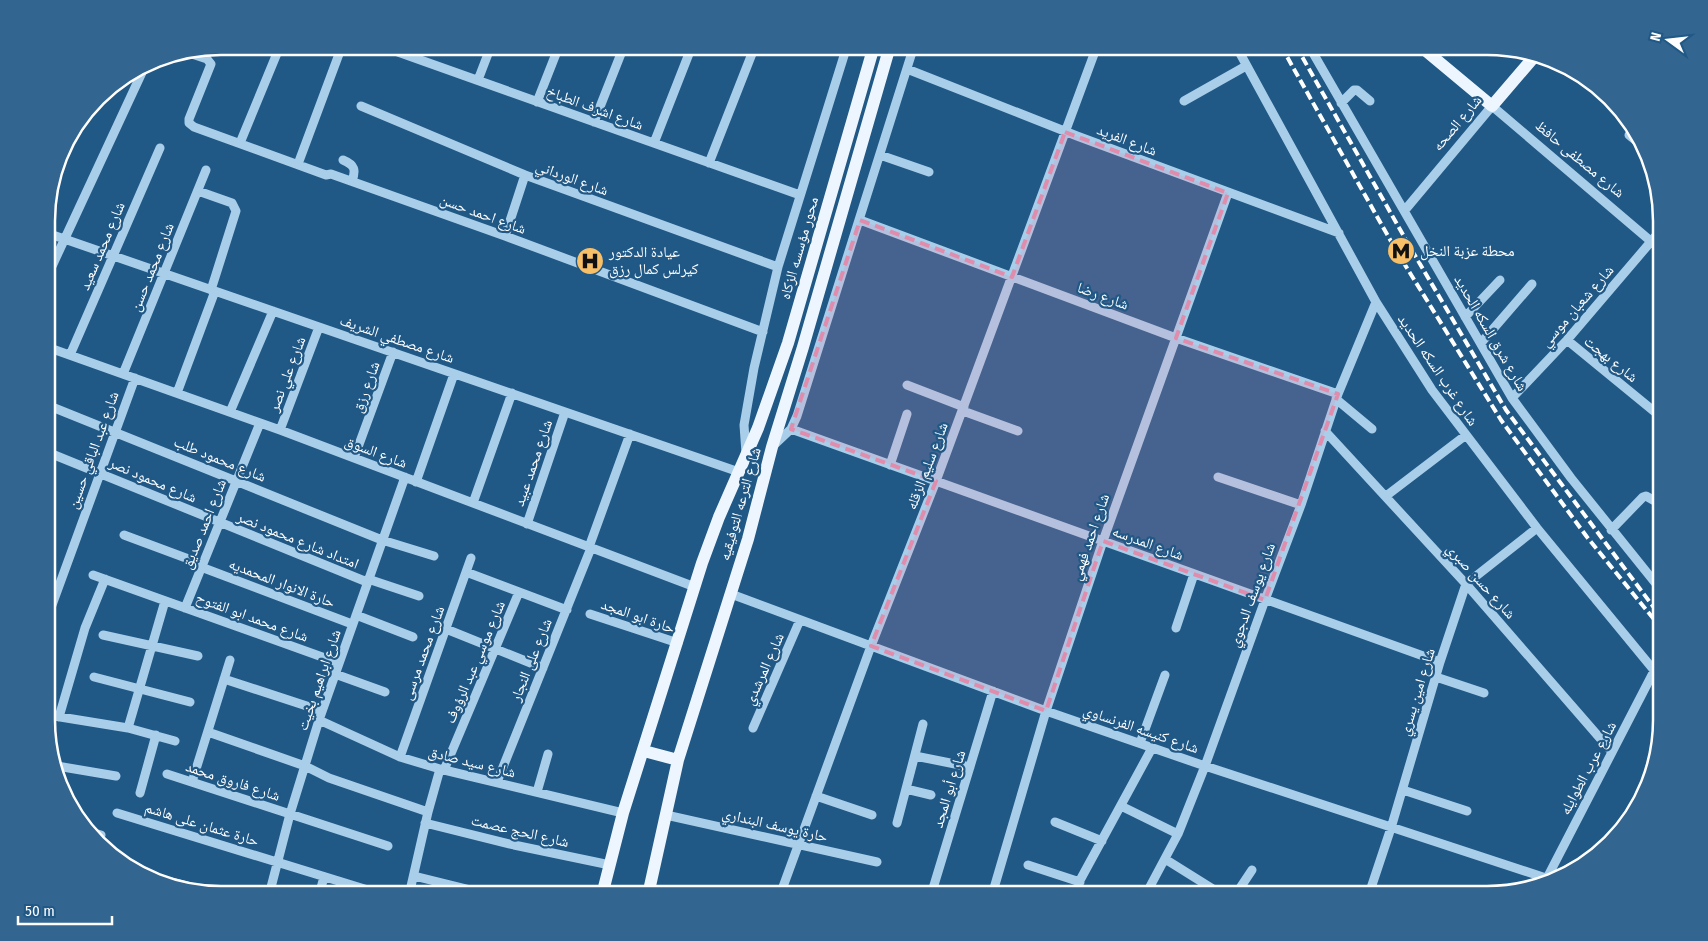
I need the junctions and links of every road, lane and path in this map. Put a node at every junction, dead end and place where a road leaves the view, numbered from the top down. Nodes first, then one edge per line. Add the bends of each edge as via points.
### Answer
1 (276, 55) edge
2 (339, 55) edge
3 (418, 55) edge
4 (488, 55) edge
5 (555, 55) edge
6 (620, 55) edge
7 (688, 55) edge
8 (751, 55) edge
9 (844, 55) edge
10 (871, 55) edge
11 (887, 55) edge
12 (911, 55) edge
13 (1094, 55) edge
14 (1240, 55) edge
15 (1314, 55) edge
16 (1431, 55) edge
17 (201, 56) edge
18 (1530, 61) edge
19 (1246, 66) junction
20 (907, 69) junction
21 (140, 77) edge
22 (478, 80) junction
23 (1184, 101) dead end
24 (1370, 101) dead end
25 (537, 102) junction
26 (1341, 103) junction
27 (361, 106) dead end
28 (1492, 106) junction
29 (594, 122) junction
30 (1065, 132) junction
31 (654, 143) junction
32 (240, 144) junction
33 (160, 148) dead end
34 (880, 155) junction
35 (343, 160) dead end
36 (709, 163) junction
37 (298, 164) junction
38 (206, 170) dead end
39 (929, 172) dead end
40 (526, 175) junction
41 (352, 181) junction
42 (198, 191) junction
43 (1228, 193) junction
44 (800, 195) junction
45 (1405, 210) junction
46 (860, 220) junction
47 (1339, 233) junction
48 (55, 236) edge
49 (505, 236) junction
50 (64, 239) junction
51 (1652, 241) joint
52 (113, 256) junction
53 (55, 259) edge
54 (778, 267) junction
55 (164, 274) junction
56 (1012, 277) junction
57 (1500, 280) dead end
58 (1532, 284) dead end
59 (213, 290) junction
60 (1376, 302) junction
61 (273, 311) junction
62 (1465, 317) junction
63 (319, 327) junction
64 (763, 332) junction
65 (1176, 338) junction
66 (1567, 340) junction
67 (1481, 343) junction
68 (55, 350) edge
69 (393, 352) junction
70 (70, 355) junction
71 (123, 374) junction
72 (454, 374) junction
73 (135, 378) junction
74 (907, 385) dead end
75 (177, 393) junction
76 (512, 393) junction
77 (1337, 397) junction
78 (1512, 398) junction
79 (55, 408) edge
80 (963, 409) junction
81 (1653, 410) edge
82 (230, 412) junction
83 (565, 412) junction
84 (907, 414) dead end
85 (260, 423) junction
86 (791, 429) junction
87 (1372, 429) dead end
88 (280, 430) junction
89 (1018, 431) dead end
90 (1325, 431) junction
91 (114, 432) junction
92 (630, 434) junction
93 (1466, 435) junction
94 (772, 447) junction
95 (55, 455) edge
96 (746, 456) junction
97 (354, 458) junction
98 (890, 465) junction
99 (739, 472) junction
100 (99, 473) junction
101 (405, 477) junction
102 (1218, 477) dead end
103 (237, 480) junction
104 (936, 481) junction
105 (416, 482) junction
106 (1386, 496) junction
107 (1653, 500) dead end
108 (473, 504) junction
109 (1300, 505) junction
110 (219, 523) junction
111 (527, 524) junction
112 (1537, 528) junction
113 (1611, 529) junction
114 (124, 535) dead end
115 (382, 540) junction
116 (1103, 541) junction
117 (590, 548) junction
118 (434, 556) dead end
119 (471, 558) dead end
120 (202, 566) junction
121 (466, 572) junction
122 (1194, 574) junction
123 (93, 575) dead end
124 (105, 579) junction
125 (1653, 580) edge
126 (368, 581) junction
127 (1466, 584) junction
128 (695, 587) junction
129 (55, 591) edge
130 (519, 592) junction
131 (731, 594) junction
132 (419, 596) dead end
133 (165, 600) junction
134 (1265, 600) junction
135 (185, 608) junction
136 (567, 610) junction
137 (590, 614) dead end
138 (354, 620) junction
139 (800, 620) junction
140 (1176, 628) dead end
141 (446, 630) junction
142 (103, 635) dead end
143 (413, 637) dead end
144 (678, 644) junction
145 (152, 646) junction
146 (871, 646) junction
147 (495, 649) junction
148 (198, 656) dead end
149 (230, 660) dead end
150 (1440, 662) junction
151 (339, 663) junction
152 (543, 668) junction
153 (1653, 671) edge
154 (335, 674) junction
155 (1653, 674) edge
156 (1164, 675) dead end
157 (94, 677) dead end
158 (1436, 677) junction
159 (224, 679) junction
160 (139, 689) junction
161 (993, 691) junction
162 (385, 692) dead end
163 (1484, 693) dead end
164 (190, 702) dead end
165 (1046, 711) junction
166 (321, 715) junction
167 (55, 716) edge
168 (59, 717) junction
169 (923, 724) dead end
170 (128, 728) junction
171 (753, 728) dead end
172 (208, 732) junction
173 (156, 735) junction
174 (176, 741) dead end
175 (1140, 744) junction
176 (1152, 748) junction
177 (644, 750) junction
178 (1612, 752) junction
179 (548, 754) dead end
180 (915, 756) junction
181 (400, 757) junction
182 (678, 760) junction
183 (305, 766) junction
184 (1205, 766) junction
185 (62, 767) edge
186 (970, 767) junction
187 (442, 770) junction
188 (167, 774) dead end
189 (116, 776) dead end
190 (192, 782) junction
191 (497, 782) junction
192 (906, 789) junction
193 (1402, 790) junction
194 (537, 792) junction
195 (140, 793) dead end
196 (931, 795) dead end
197 (816, 796) junction
198 (1121, 806) junction
199 (1467, 811) dead end
200 (428, 812) junction
201 (118, 813) dead end
202 (623, 813) junction
203 (290, 814) junction
204 (666, 815) junction
205 (872, 815) dead end
206 (897, 822) dead end
207 (1055, 822) dead end
208 (425, 823) junction
209 (1391, 828) junction
210 (1178, 834) junction
211 (1102, 841) junction
212 (798, 844) junction
213 (388, 846) dead end
214 (1165, 859) junction
215 (278, 861) junction
216 (878, 862) dead end
217 (610, 865) junction
218 (1028, 865) dead end
219 (1252, 870) dead end
220 (1555, 871) edge
221 (324, 876) junction
222 (414, 876) junction
223 (1541, 876) edge
224 (1080, 882) junction
225 (271, 886) edge
226 (322, 886) edge
227 (350, 886) edge
228 (411, 886) edge
229 (455, 886) edge
230 (604, 886) edge
231 (650, 886) edge
232 (783, 886) edge
233 (933, 886) edge
234 (994, 886) edge
235 (1077, 886) edge
236 (1150, 886) edge
237 (1208, 886) edge
238 (1241, 886) edge
239 (1372, 886) edge

1 - 32 street
2 - 37 street
3 - 22 street, شارع اشرف الطباخ
4 - 22 street
5 - 25 street
6 - 29 street
7 - 31 street
8 - 36 street
9 - 44 street, شارع الترعه التوفيقيه
10 - 96 main road, محور مؤسسه الزكاه via 788,343
11 - 94 main road, محور مؤسسه الزكاه
12 - 20 street, شارع الترعه التوفيقيه
13 - 30 street, شارع سليم الزقله
14 - 19 street, شارع غرب السكه الحديد
15 - 26 street, شارع شرق السكه الحديد
16 - 28 main road, شارع مصطفى حافظ
17 - 32 street, شارع احمد حسن via 211,64 189,122 194,127
18 - 28 main road, شارع الصحه
19 - 23 street
19 - 47 street, شارع غرب السكه الحديد
20 - 30 street, شارع الفريد
20 - 34 street, شارع الترعه التوفيقيه
21 - 50 street
22 - 25 street, شارع اشرف الطباخ
24 - 26 street via 1354,90
25 - 29 street, شارع اشرف الطباخ
26 - 45 street, شارع شرق السكه الحديد
27 - 40 street, شارع الورداني
28 - 45 street, شارع الصحه
28 - 51 street, شارع مصطفى حافظ
29 - 31 street, شارع اشرف الطباخ
30 - 43 street, شارع الفريد
30 - 56 street, شارع سليم الزقله
31 - 36 street, شارع اشرف الطباخ
32 - 37 street, شارع احمد حسن
33 - 52 street, شارع محمد سعيد
34 - 39 street
34 - 46 street, شارع الترعه التوفيقيه
35 - 41 street via 353,165
36 - 44 street, شارع اشرف الطباخ
37 - 41 street, شارع احمد حسن
38 - 42 street, شارع محمد حسن
40 - 49 street
40 - 54 street, شارع الورداني
41 - 49 street, شارع احمد حسن
42 - 55 street, شارع محمد حسن
42 - 59 street via 232,203 236,211
43 - 47 street, شارع الفريد
43 - 65 street, شارع احمد فهمي
44 - 54 street, شارع الترعه التوفيقيه
45 - 62 street, شارع شرق السكه الحديد
46 - 56 street, شارع رضا
46 - 86 street, شارع الترعه التوفيقيه
47 - 60 street, شارع غرب السكه الحديد
48 - 50 street, شارع مصطفي الشريف
49 - 64 street, شارع احمد حسن
50 - 52 street, شارع مصطفي الشريف
50 - 53 street
51 - 66 street, شارع شعبان موسي
52 - 55 street, شارع مصطفي الشريف
52 - 70 street, شارع محمد سعيد
54 - 64 street, شارع الترعه التوفيقيه
55 - 59 street, شارع مصطفي الشريف
55 - 71 street, شارع محمد حسن
56 - 65 street, شارع رضا
56 - 80 street, شارع سليم الزقله
57 - 62 street
58 - 67 street
59 - 61 street, شارع مصطفي الشريف
59 - 75 street
60 - 77 street, شارع يوسف الدجوي
60 - 93 street, شارع غرب السكه الحديد via 1432,390
61 - 63 street, شارع مصطفي الشريف
61 - 82 street
62 - 67 street, شارع شرق السكه الحديد
63 - 69 street, شارع مصطفي الشريف
63 - 88 street, شارع علي نصر
64 - 96 street, شارع الترعه التوفيقيه via 744,425
65 - 77 street, شارع رضا
65 - 116 street, شارع احمد فهمي
66 - 78 street, شارع شعبان موسي
66 - 81 street, شارع بهجت
67 - 78 street, شارع شرق السكه الحديد
68 - 70 street, شارع السوق
69 - 72 street, شارع مصطفي الشريف
69 - 97 street, شارع رزق
70 - 71 street, شارع السوق
71 - 73 street, شارع السوق
72 - 76 street, شارع مصطفي الشريف
72 - 105 street
73 - 75 street, شارع السوق
73 - 91 street, شارع عبد الباقي حسين
74 - 80 street
75 - 82 street, شارع السوق
76 - 83 street, شارع مصطفي الشريف
76 - 108 street
77 - 87 street, شارع رضا
77 - 90 street, شارع يوسف الدجوي
78 - 113 street, شارع شرق السكه الحديد
79 - 91 street, شارع محمود طلب
80 - 89 street
80 - 104 street, شارع سليم الزقله
82 - 85 street, شارع السوق
83 - 92 street, شارع مصطفي الشريف
83 - 111 street, شارع محمد عبيد
84 - 98 street
85 - 88 street, شارع السوق
85 - 103 street, شارع احمد صديق
86 - 94 street, شارع الترعه التوفيقيه
86 - 98 street, شارع المدرسه
88 - 97 street, شارع السوق
90 - 106 street, شارع حسن صبري
90 - 109 street, شارع يوسف الدجوي
91 - 100 street, شارع عبد الباقي حسين
91 - 103 street, شارع محمود طلب
92 - 99 street, شارع مصطفي الشريف
92 - 117 street, شارع على النجار
93 - 106 street
93 - 112 street, شارع غرب السكه الحديد
94 - 131 main road, شارع الترعه التوفيقيه
95 - 100 street, شارع محمود نصر
96 - 99 main road, شارع الترعه التوفيقيه
97 - 101 street, شارع السوق
98 - 104 street, شارع المدرسه
99 - 128 main road, شارع الترعه التوفيقيه via 710,540
100 - 110 street, شارع محمود نصر
100 - 129 street, شارع عبد الباقي حسين
101 - 105 street, شارع السوق
101 - 115 street, شارع ابراهيم بخيت
102 - 109 street
103 - 110 street, شارع احمد صديق
103 - 115 street, شارع محمود طلب
104 - 116 street, شارع المدرسه
104 - 146 street, شارع سليم الزقله
105 - 108 street, شارع السوق
106 - 127 street, شارع حسن صبري
107 - 113 street via 1643,497
108 - 111 street, شارع السوق
109 - 134 street, شارع يوسف الدجوي
110 - 120 street, شارع احمد صديق
110 - 126 street, امتداد شارع محمود نصر
111 - 117 street, شارع السوق
112 - 127 street
112 - 153 street, شارع غرب السكه الحديد
113 - 125 street, شارع شرق السكه الحديد
114 - 120 street, حارة الانوار المحمديه
115 - 118 street, شارع محمود طلب
115 - 126 street, شارع ابراهيم بخيت
116 - 122 street, شارع المدرسه
116 - 165 street, شارع احمد فهمي
117 - 128 street, شارع السوق
117 - 136 street, شارع على النجار
119 - 121 street, شارع محمد مرسى
120 - 135 street, شارع احمد صديق
120 - 138 street, حارة الانوار المحمديه
121 - 130 street
121 - 141 street, شارع محمد مرسى
122 - 134 street, شارع المدرسه
122 - 140 street
123 - 124 street
124 - 133 street
124 - 168 street via 85,628
126 - 132 street, امتداد شارع محمود نصر
126 - 138 street, شارع ابراهيم بخيت
127 - 150 street, شارع امين يسري
127 - 178 street, شارع حسن صبري
128 - 144 main road, شارع الترعه التوفيقيه
130 - 136 street
130 - 147 street, شارع موسي عبد الرؤوف
131 - 139 street, شارع كنيسه الفرنساوي
131 - 182 main road, شارع الترعه التوفيقيه
133 - 135 street
133 - 145 street
134 - 150 street, شارع المدرسه
134 - 184 street, شارع يوسف الدجوي
135 - 151 street, شارع محمد ابو الفتوح
136 - 152 street, شارع على النجار
137 - 144 street, حارة ابو المجد
138 - 143 street, حارة الانوار المحمديه
138 - 151 street, شارع ابراهيم بخيت
139 - 146 street, شارع كنيسه الفرنساوي
139 - 171 street, شارع المرشدي
141 - 147 street
141 - 181 street, شارع محمد مرسى
142 - 145 street
144 - 177 main road, شارع الترعه التوفيقيه
145 - 148 street
145 - 160 street
146 - 161 street, شارع كنيسه الفرنساوي
146 - 197 street, شارع سليم الزقله
147 - 152 street
147 - 187 street, شارع موسي عبد الرؤوف
149 - 159 street
150 - 158 street, شارع امين يسري
151 - 154 street, شارع ابراهيم بخيت
152 - 191 street, شارع على النجار
154 - 162 street
154 - 166 street, شارع ابراهيم بخيت
155 - 178 street, شارع عرب الطوايله
156 - 175 street
157 - 160 street
158 - 163 street
158 - 193 street, شارع امين يسري
159 - 166 street, شارع سيد صادق
159 - 172 street
160 - 164 street
160 - 170 street
161 - 165 street, شارع كنيسه الفرنساوي
161 - 186 street, شارع أبو المجد
165 - 175 street, شارع كنيسه الفرنساوي
165 - 234 street, شارع احمد فهمي
166 - 181 street, شارع سيد صادق
166 - 183 street, شارع ابراهيم بخيت
167 - 168 street
168 - 170 street
169 - 180 street
170 - 173 street
172 - 183 street
172 - 190 street
173 - 174 street
173 - 195 street
175 - 176 street, شارع كنيسه الفرنساوي
176 - 184 street, شارع كنيسه الفرنساوي
176 - 198 street
177 - 182 main road
177 - 202 main road, شارع الترعه التوفيقيه
178 - 220 street, شارع عرب الطوايله
179 - 194 street
180 - 186 street
180 - 192 street
181 - 187 street, شارع سيد صادق
182 - 204 main road, شارع الترعه التوفيقيه
183 - 200 street via 329,778
183 - 203 street, شارع ابراهيم بخيت
184 - 209 street, شارع كنيسه الفرنساوي
184 - 210 street, شارع يوسف الدجوي
185 - 189 street
186 - 233 street, شارع أبو المجد
187 - 191 street, شارع سيد صادق
187 - 200 street, شارع موسي عبد الرؤوف
188 - 190 street, شارع فاروق محمد
190 - 203 street, شارع فاروق محمد
191 - 194 street, شارع سيد صادق
192 - 196 street
192 - 206 street
193 - 199 street
193 - 209 street, شارع امين يسري
194 - 202 street, شارع سيد صادق
197 - 205 street
197 - 212 street, شارع سليم الزقله
198 - 210 street
198 - 211 street
200 - 208 street, شارع موسي عبد الرؤوف
201 - 215 street, حارة عثمان على هاشم
202 - 217 main road, شارع الترعه التوفيقيه
203 - 213 street, شارع فاروق محمد
203 - 215 street, شارع ابراهيم بخيت
204 - 212 street, حارة يوسف البنداري
204 - 231 main road, شارع الترعه التوفيقيه
207 - 211 street
208 - 217 street, شارع الحج عصمت
208 - 222 street, شارع موسي عبد الرؤوف
209 - 223 street, شارع كنيسه الفرنساوي
209 - 239 street, شارع امين يسري
210 - 214 street, شارع يوسف الدجوي
211 - 224 street
212 - 216 street, حارة يوسف البنداري
212 - 232 street, شارع سليم الزقله
214 - 236 street, شارع يوسف الدجوي
214 - 237 street
215 - 221 street, حارة عثمان على هاشم
215 - 225 street, شارع ابراهيم بخيت
217 - 230 main road, شارع الترعه التوفيقيه
218 - 224 street
219 - 238 street
221 - 226 street
221 - 227 street, حارة عثمان على هاشم
222 - 228 street, شارع موسي عبد الرؤوف
222 - 229 street
224 - 235 street

